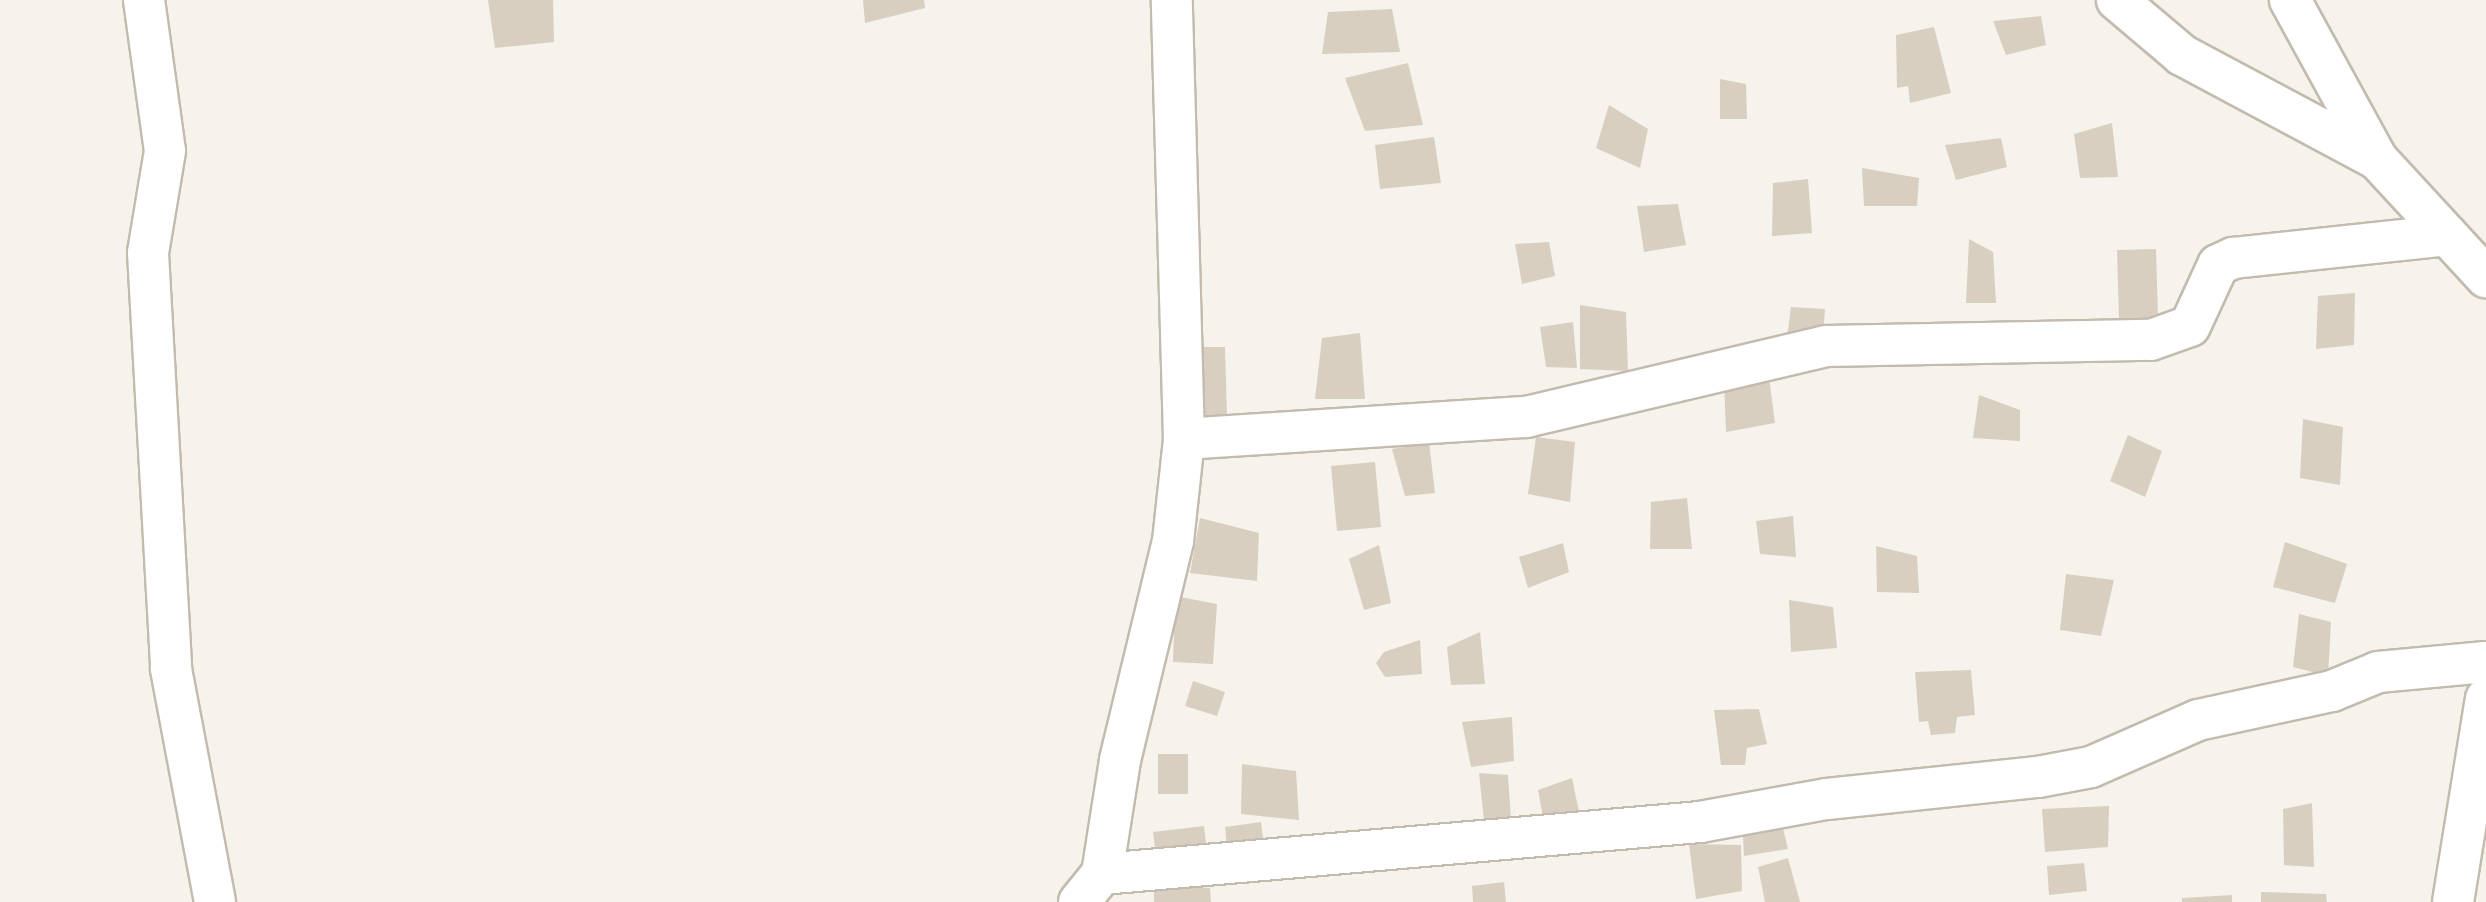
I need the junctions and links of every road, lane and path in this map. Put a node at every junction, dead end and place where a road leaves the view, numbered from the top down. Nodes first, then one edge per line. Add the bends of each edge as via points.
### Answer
1 (144, 0) edge
2 (1172, 0) edge
3 (2117, 0) edge
4 (2290, 0) edge
5 (2377, 159) junction
6 (2447, 235) junction
7 (2486, 277) edge
8 (1184, 439) junction
9 (2486, 662) edge
10 (2486, 699) edge
11 (1098, 893) edge
12 (215, 902) edge
13 (2453, 902) edge

1 - 12 street via 165,151 148,253 171,669
2 - 8 street
3 - 5 street via 2182,55
4 - 5 street
5 - 6 street
6 - 7 street
6 - 8 street via 2233,258 2218,265 2190,326 2151,340 1826,346 1526,417
8 - 11 street via 1173,541 1120,760
9 - 11 street via 2378,672 2332,691 2198,720 2091,767 2038,777 1827,799 1700,822
10 - 13 street

